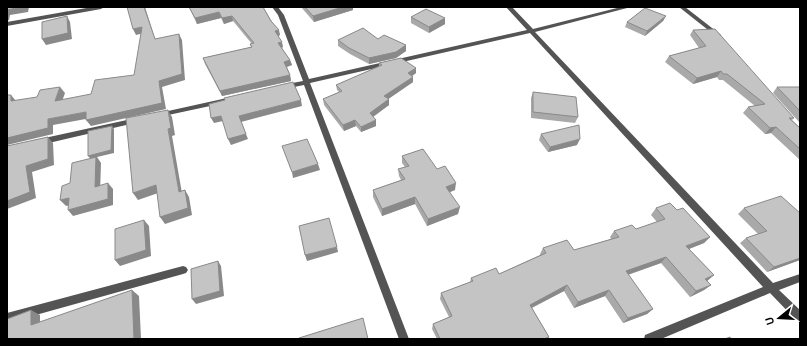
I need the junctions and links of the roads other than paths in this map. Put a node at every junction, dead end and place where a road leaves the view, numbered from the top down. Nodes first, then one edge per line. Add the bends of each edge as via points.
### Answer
1 (100, 7) edge
2 (275, 7) edge
3 (509, 7) edge
4 (628, 7) edge
5 (682, 7) edge
6 (7, 24) edge
7 (531, 31) junction
8 (726, 44) edge
9 (307, 82) junction
10 (276, 89) edge
11 (245, 96) edge
12 (153, 116) edge
13 (145, 118) edge
14 (30, 144) edge
15 (183, 270) dead end
16 (800, 278) edge
17 (771, 288) junction
18 (800, 317) edge
19 (7, 318) edge
20 (404, 339) edge
21 (649, 339) edge

1 - 6 street
2 - 9 street
3 - 7 street
4 - 7 street
5 - 8 street
7 - 9 street
7 - 17 street
9 - 10 street
9 - 20 street
11 - 12 street
13 - 14 street
15 - 19 street
16 - 17 street
17 - 18 street
17 - 21 street

